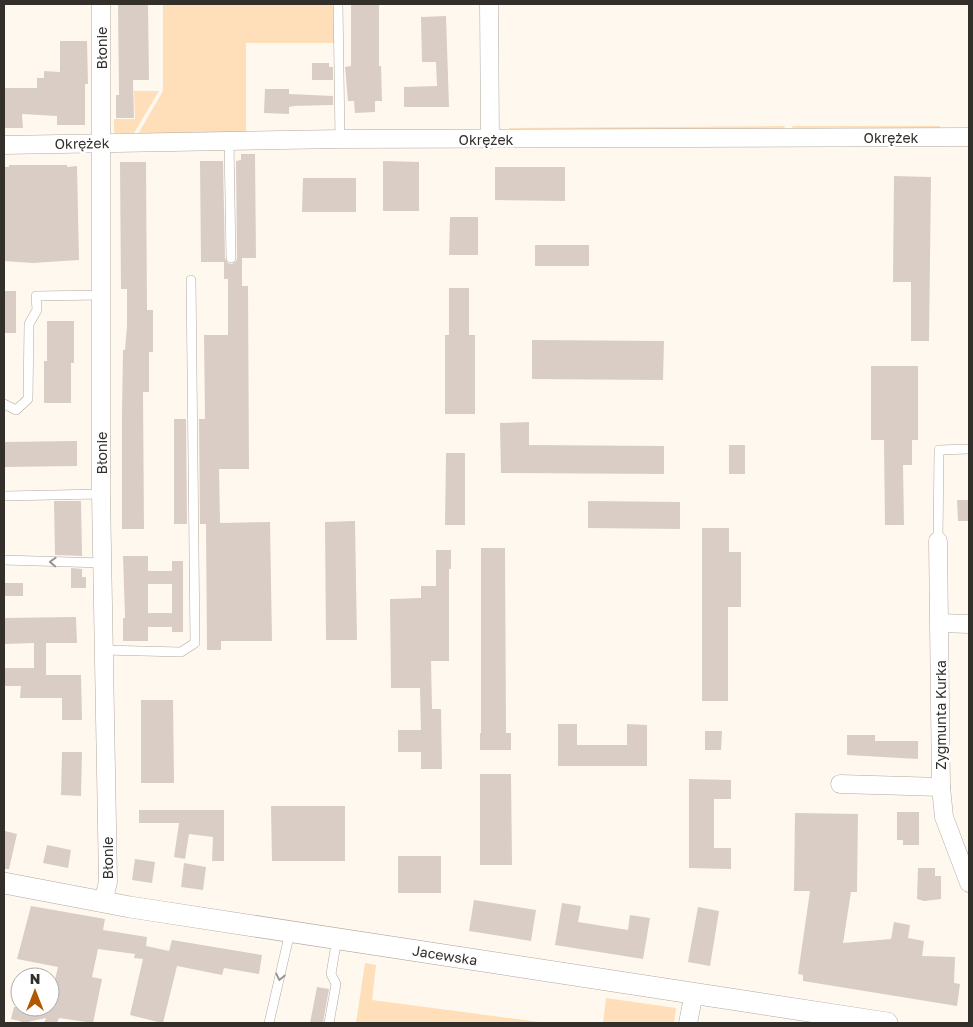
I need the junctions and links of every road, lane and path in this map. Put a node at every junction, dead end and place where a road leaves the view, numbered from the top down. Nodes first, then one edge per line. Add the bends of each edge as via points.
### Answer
1 (101, 4) edge
2 (338, 4) edge
3 (490, 4) edge
4 (969, 137) edge
5 (340, 139) junction
6 (490, 139) junction
7 (229, 141) junction
8 (101, 142) junction
9 (4, 145) edge
10 (231, 258) dead end
11 (192, 280) dead end
12 (101, 295) junction
13 (4, 404) edge
14 (969, 449) edge
15 (101, 494) junction
16 (4, 496) edge
17 (938, 541) joint
18 (4, 560) edge
19 (102, 563) junction
20 (940, 623) junction
21 (969, 624) edge
22 (103, 650) junction
23 (840, 784) dead end
24 (941, 787) junction
25 (969, 880) edge
26 (4, 883) edge
27 (103, 902) junction
28 (290, 931) junction
29 (337, 938) junction
30 (694, 993) junction
31 (270, 1023) edge
32 (329, 1023) edge
33 (688, 1023) edge
34 (887, 1023) edge

1 - 8 street, Błonie
2 - 5 lane
3 - 6 street
4 - 6 street, Okrężek
5 - 6 street, Okrężek
5 - 7 street, Okrężek
7 - 8 street, Okrężek
7 - 10 lane
8 - 9 street, Okrężek
8 - 12 street, Błonie
11 - 22 lane via 196,643 181,652
12 - 13 lane via 36,296 37,310 29,324 28,399 16,410
12 - 15 street, Błonie
14 - 17 lane via 939,450
15 - 16 lane
15 - 19 street, Błonie
17 - 20 street, Zygmunta Kurka
19 -> 18 lane
19 - 22 street, Błonie
20 - 21 street
20 - 24 street, Zygmunta Kurka
22 - 27 street, Błonie via 108,882
23 - 24 street
24 - 25 street, Zygmunta Kurka via 944,817
26 - 27 street, Jacewska
27 - 28 street, Jacewska
28 - 29 street, Jacewska
28 -> 31 lane
29 - 30 street, Jacewska
29 - 32 lane via 331,974 336,984
30 - 33 street
30 - 34 street, Jacewska

